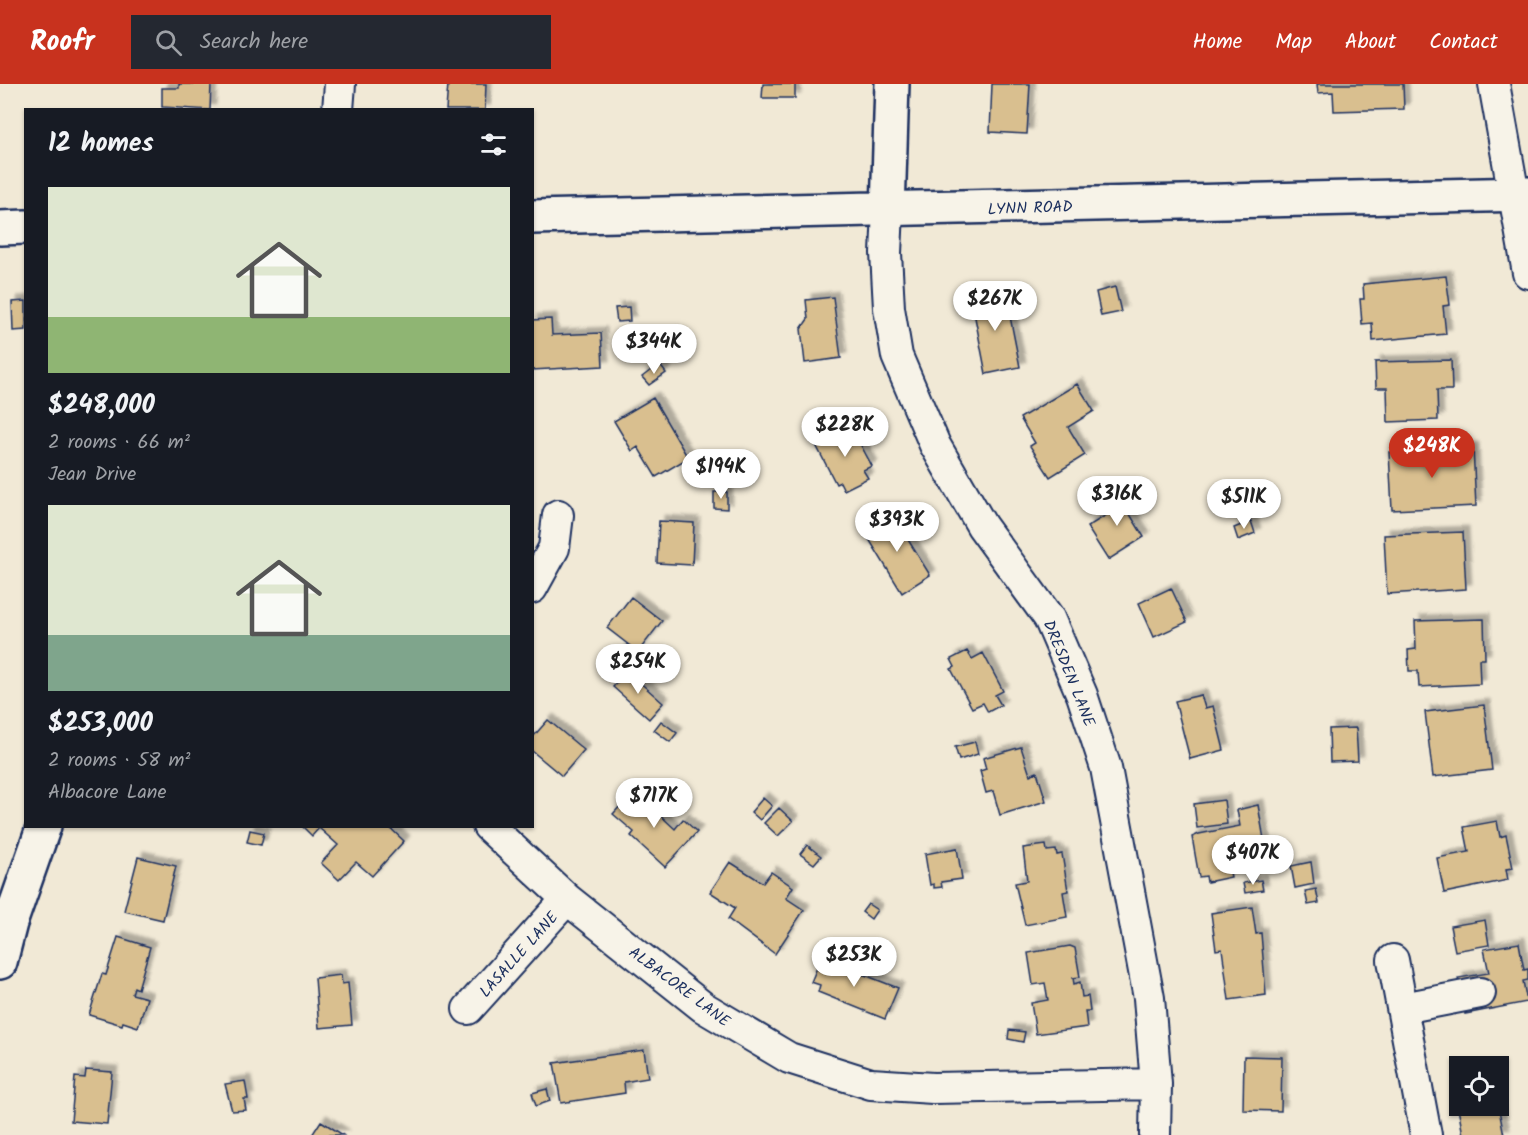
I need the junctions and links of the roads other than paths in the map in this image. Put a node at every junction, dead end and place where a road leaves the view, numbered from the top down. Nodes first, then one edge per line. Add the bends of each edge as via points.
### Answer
1 (340, 84) edge
2 (892, 84) edge
3 (1494, 84) edge
4 (338, 108) edge
5 (1521, 194) edge
6 (888, 211) junction
7 (534, 217) edge
8 (24, 227) edge
9 (0, 228) edge
10 (1528, 273) edge
11 (558, 515) dead end
12 (534, 584) edge
13 (43, 828) edge
14 (490, 828) edge
15 (567, 899) junction
16 (1393, 960) dead end
17 (0, 962) edge
18 (1480, 993) dead end
19 (1403, 1008) junction
20 (468, 1009) dead end
21 (1156, 1084) junction
22 (1155, 1135) edge
23 (1426, 1135) edge

1 - 4 street
2 - 6 main road
3 - 5 street
5 - 6 main road, LYNN ROAD
5 - 10 street
6 - 7 main road, LYNN ROAD
6 - 21 street, DRESDEN LANE via 889,297 897,356 935,445 982,526 1049,618 1082,695 1106,768 1149,998
8 - 9 main road
11 - 12 street via 554,548
13 - 17 main road
14 - 15 street, ALBACORE LANE
15 - 20 street, LASALLE LANE
15 - 21 street, ALBACORE LANE via 703,1007 789,1059 832,1074 870,1084 933,1088
16 - 19 street
18 - 19 street
19 - 23 street
21 - 22 street, DRESDEN LANE

